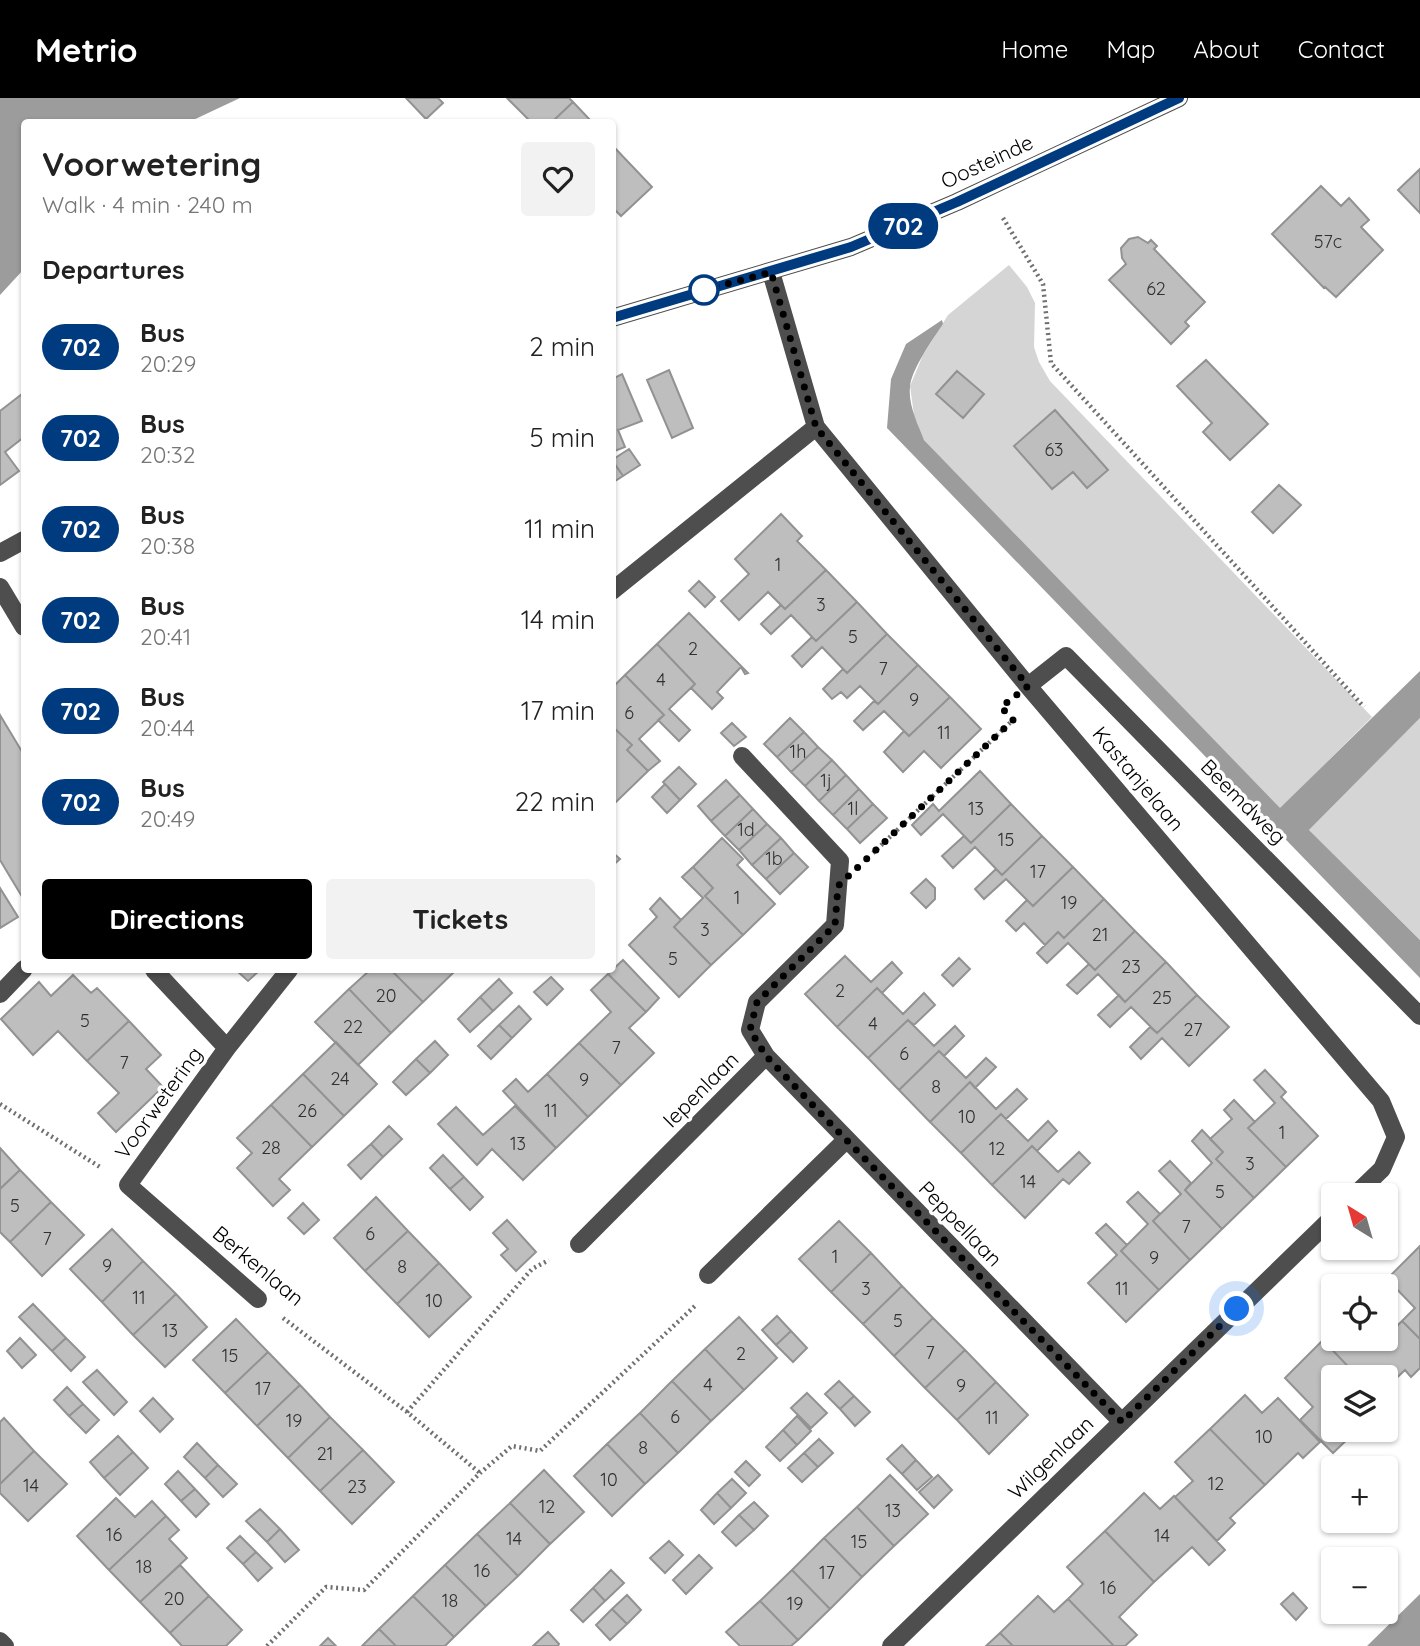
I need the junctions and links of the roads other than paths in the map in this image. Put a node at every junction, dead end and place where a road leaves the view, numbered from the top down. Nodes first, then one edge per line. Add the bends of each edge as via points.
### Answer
1 (1179, 98) edge
2 (771, 272) junction
3 (616, 317) edge
4 (816, 427) junction
5 (21, 542) edge
6 (0, 553) edge
7 (0, 587) edge
8 (616, 589) edge
9 (21, 622) edge
10 (1028, 686) junction
11 (742, 756) dead end
12 (21, 972) edge
13 (156, 973) edge
14 (287, 973) edge
15 (0, 994) edge
16 (1420, 1016) edge
17 (227, 1048) junction
18 (766, 1056) junction
19 (846, 1140) junction
20 (1367, 1183) edge
21 (128, 1185) joint
22 (1321, 1229) edge
23 (579, 1244) road end
24 (708, 1275) road end
25 (258, 1299) road end
26 (1122, 1422) junction
27 (0, 1641) edge
28 (5, 1646) edge
29 (891, 1646) edge

1 - 2 street, Oosteinde via 851,247
2 - 3 street, Oosteinde
2 - 4 street
4 - 8 street
4 - 10 street, Kastanjelaan
5 - 6 street
7 - 9 street
10 - 16 street, Beemdweg via 1066,656
10 - 20 street, Kastanjelaan via 1381,1101 1396,1138 1381,1169
11 - 18 street, Iepenlaan via 840,861 835,925 757,1002 750,1030
12 - 15 street
13 - 17 street, Voorwetering
14 - 17 street, Voorwetering
17 - 21 street, Voorwetering
18 - 19 street, Peppellaan
18 - 23 street, Iepenlaan
19 - 24 street
19 - 26 street, Peppellaan
21 - 25 street, Berkenlaan
22 - 26 street, Wilgenlaan
26 - 29 street, Wilgenlaan
27 - 28 street

